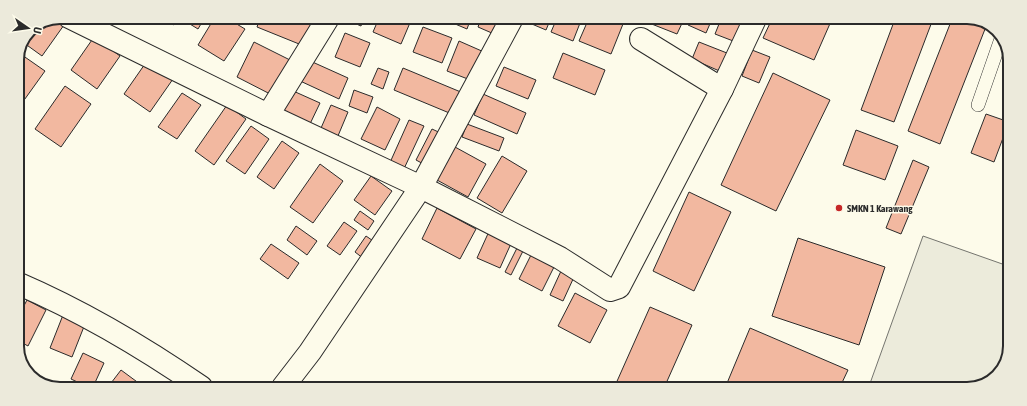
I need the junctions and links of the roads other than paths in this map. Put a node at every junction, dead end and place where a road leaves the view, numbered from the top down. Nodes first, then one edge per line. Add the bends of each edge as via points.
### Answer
1 (83, 24) edge
2 (324, 24) edge
3 (509, 24) edge
4 (753, 24) edge
5 (641, 39) dead end
6 (999, 44) edge
7 (722, 89) junction
8 (978, 105) dead end
9 (268, 115) junction
10 (421, 186) junction
11 (24, 286) edge
12 (194, 382) edge
13 (287, 382) edge

1 - 9 street
2 - 9 street
3 - 10 street
4 - 7 street
5 - 7 street
6 - 8 lane
7 - 10 street via 619,287 614,289 610,290 560,258
9 - 10 street
10 - 13 street via 310,352
11 - 12 street via 102,325

